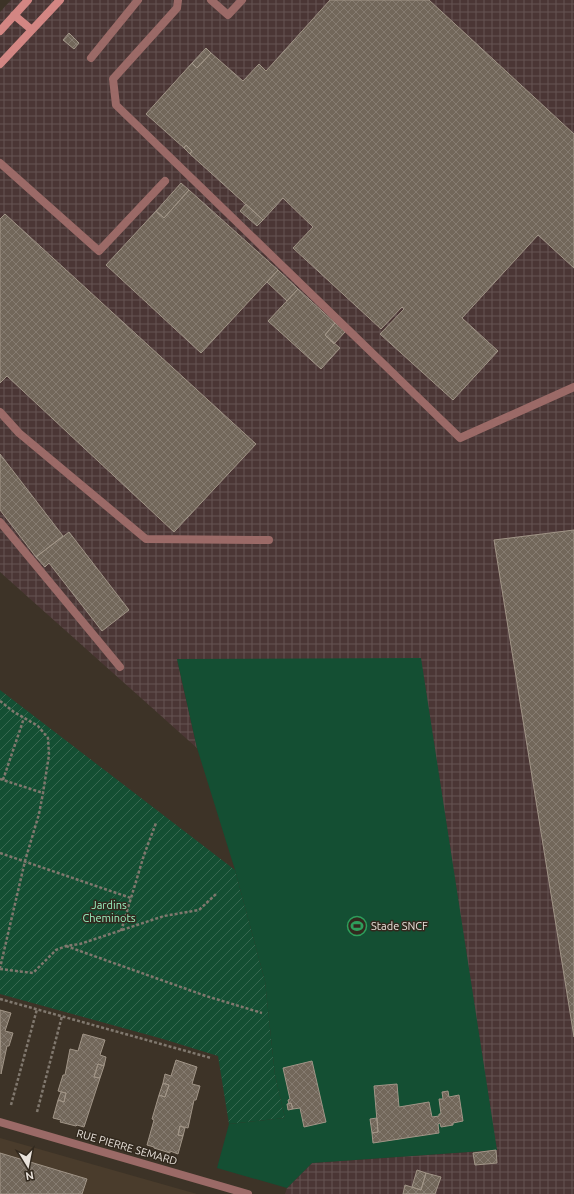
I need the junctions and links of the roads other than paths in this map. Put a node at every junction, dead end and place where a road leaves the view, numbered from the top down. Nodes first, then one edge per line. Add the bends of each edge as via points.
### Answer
1 (28, 0) edge
2 (60, 0) edge
3 (138, 0) edge
4 (178, 0) edge
5 (211, 0) edge
6 (242, 0) edge
7 (14, 15) junction
8 (32, 30) junction
9 (0, 31) edge
10 (91, 58) dead end
11 (0, 64) edge
12 (0, 162) edge
13 (165, 181) dead end
14 (574, 387) edge
15 (0, 412) edge
16 (0, 522) edge
17 (269, 540) dead end
18 (120, 667) dead end
19 (0, 1122) edge
20 (248, 1194) edge

1 - 7 main road
2 - 8 main road
3 - 10 street
4 - 14 street via 177,8 113,79 116,105 460,438
5 - 6 street via 228,15
7 - 8 main road
7 - 9 main road
8 - 11 main road
12 - 13 street via 99,251
15 - 17 street via 19,433 146,539
16 - 18 street
19 - 20 street, RUE PIERRE SEMARD

